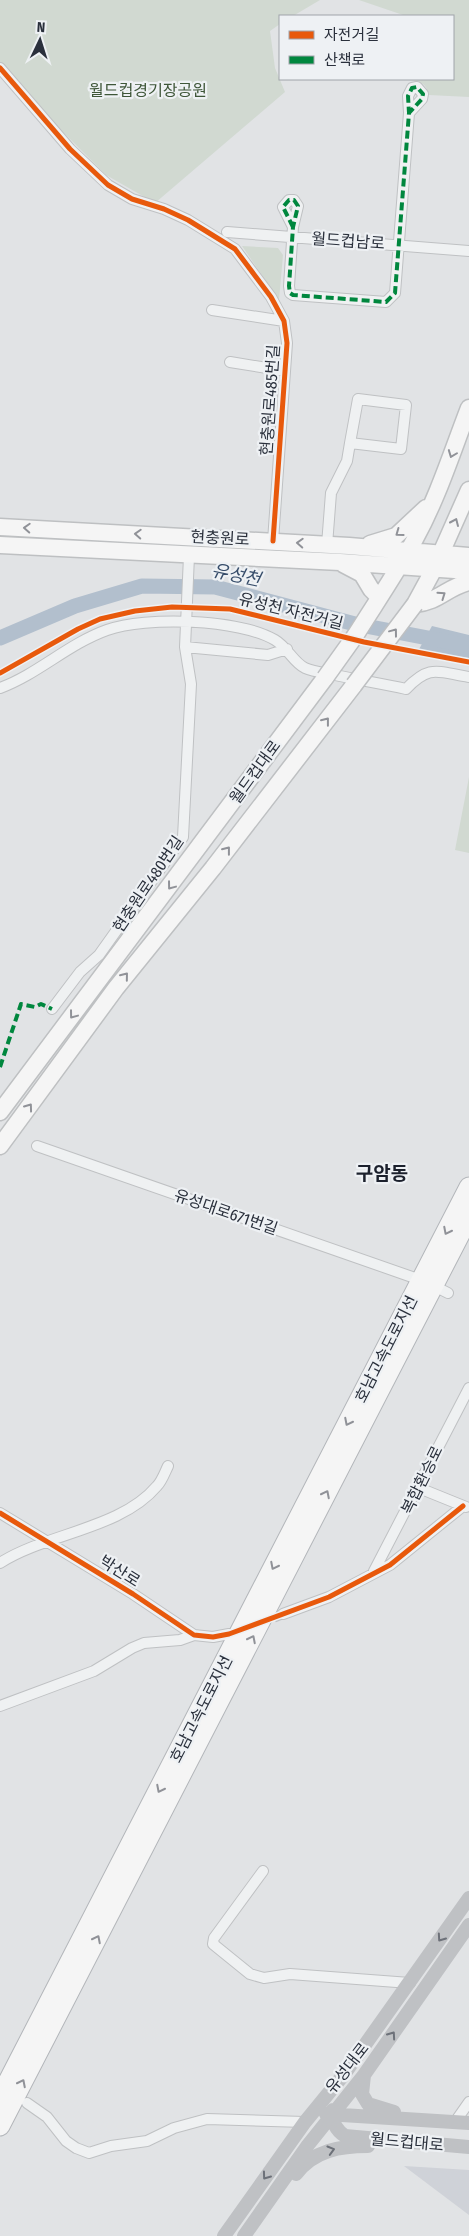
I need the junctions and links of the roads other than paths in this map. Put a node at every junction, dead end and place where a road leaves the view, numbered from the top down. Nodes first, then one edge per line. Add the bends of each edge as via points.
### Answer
1 (0, 68) edge
2 (410, 113) dead end
3 (227, 232) dead end
4 (293, 232) junction
5 (399, 245) junction
6 (469, 250) edge
7 (212, 310) dead end
8 (284, 321) junction
9 (230, 362) dead end
10 (285, 371) junction
11 (469, 408) edge
12 (350, 443) junction
13 (469, 490) edge
14 (435, 500) junction
15 (0, 527) edge
16 (89, 531) junction
17 (273, 541) junction
18 (327, 544) junction
19 (0, 545) edge
20 (349, 546) junction
21 (28, 547) junction
22 (408, 551) junction
23 (469, 556) edge
24 (340, 562) junction
25 (437, 562) junction
26 (189, 563) junction
27 (399, 566) junction
28 (469, 571) edge
29 (469, 582) edge
30 (379, 597) junction
31 (414, 604) junction
32 (186, 619) junction
33 (186, 647) junction
34 (287, 649) junction
35 (469, 677) edge
36 (0, 688) edge
37 (52, 1009) dead end
38 (0, 1112) edge
39 (0, 1146) edge
40 (37, 1146) dead end
41 (469, 1187) edge
42 (469, 1217) edge
43 (415, 1278) dead end
44 (469, 1388) edge
45 (168, 1466) dead end
46 (419, 1488) junction
47 (466, 1507) edge
48 (0, 1513) edge
49 (47, 1541) junction
50 (0, 1563) edge
51 (374, 1571) junction
52 (283, 1614) tunnel mouth
53 (229, 1634) dead end
54 (194, 1635) junction
55 (0, 1706) edge
56 (263, 1871) dead end
57 (469, 1898) edge
58 (469, 1925) edge
59 (410, 1983) junction
60 (364, 2075) junction
61 (343, 2076) junction
62 (0, 2096) edge
63 (469, 2102) edge
64 (27, 2103) dead end
65 (339, 2115) junction
66 (438, 2121) junction
67 (304, 2122) junction
68 (462, 2123) edge
69 (0, 2126) edge
70 (429, 2144) junction
71 (469, 2147) edge
72 (267, 2203) junction
73 (224, 2236) edge
74 (244, 2236) edge

1 - 8 street, 현충원로485번길 via 70,149 108,185 132,199 188,220 235,249 271,297
2 - 5 street
3 - 4 street, 월드컵남로
4 - 5 street, 월드컵남로
4 - 5 street via 289,290 297,296 386,302 395,293
5 - 6 street, 월드컵남로
7 - 8 street, 현충원로485번길
8 - 10 street, 현충원로485번길 via 287,343
9 - 10 street, 현충원로485번길
10 - 17 street, 현충원로485번길
11 -> 14 main road, 월드컵대로
12 - 12 street via 358,399 406,405 401,449
12 - 18 street via 347,461 331,493
25 -> 13 main road, 월드컵대로
14 -> 20 main road via 396,536
14 - 22 main road, 월드컵대로
16 -> 15 main road, 현충원로
17 -> 16 main road, 현충원로
16 - 21 main road via 101,539 88,542 47,540
18 -> 17 main road, 현충원로
18 - 20 main road, 현충원로
19 - 21 main road, 현충원로
20 - 22 main road, 현충원로
21 - 26 main road, 현충원로
22 - 25 main road, 현충원로
22 - 27 main road, 월드컵대로
23 - 25 main road, 현충원로
24 - 26 main road, 현충원로
24 - 27 main road, 현충원로
24 - 30 main road via 362,574
25 - 27 main road, 현충원로
25 - 28 main road, 현충원로
25 - 31 main road, 월드컵대로
26 - 32 street, 현충원로480번길
27 - 30 main road, 월드컵대로
31 -> 29 main road via 436,600 455,586
30 -> 38 main road, 월드컵대로, bridge via 325,678
39 -> 31 main road, 월드컵대로, bridge via 116,988 213,868
32 - 33 street, 현충원로480번길
32 - 34 street via 262,634
32 - 36 street via 108,630 65,650
33 - 34 street via 268,655
33 - 37 street, 현충원로480번길 via 191,684 183,837 99,954 80,972
34 - 35 street via 305,668 406,689 429,671
40 - 43 street, 유성대로671번길
41 -> 62 highway, 호남고속도로지선
69 -> 42 highway, 호남고속도로지선
44 - 46 street, 복합환승로
45 - 49 street via 158,1486 115,1518
46 - 47 street
46 - 51 street, 복합환승로
47 - 51 street via 390,1565
48 - 49 street, 박산로
49 - 50 street
49 - 54 street, 박산로
51 - 52 street via 329,1597
53 - 54 street via 213,1637
54 - 55 street via 180,1640 144,1643 94,1671
56 - 59 street via 214,1938 213,1944 250,1974 264,1978 290,1974
57 -> 59 street, 유성대로
60 -> 58 street, 유성대로
59 - 61 street, 유성대로
60 - 65 street, 유성대로
60 - 66 street via 362,2094 368,2104
61 - 65 street
61 - 67 street, 유성대로
63 - 68 street
64 - 67 street via 48,2117 66,2141 89,2152 147,2141 174,2128 207,2120
65 - 66 street, 월드컵대로
65 - 67 street, 월드컵대로 via 314,2116
65 - 70 street, 월드컵대로 via 336,2128 345,2136
65 - 72 street, 유성대로
66 - 68 street, 월드컵대로
66 - 70 street via 411,2123 404,2131 406,2136
67 -> 73 street, 유성대로
70 - 71 street, 월드컵대로
72 -> 70 street via 301,2168 322,2153 356,2146
72 - 74 street, 유성대로

